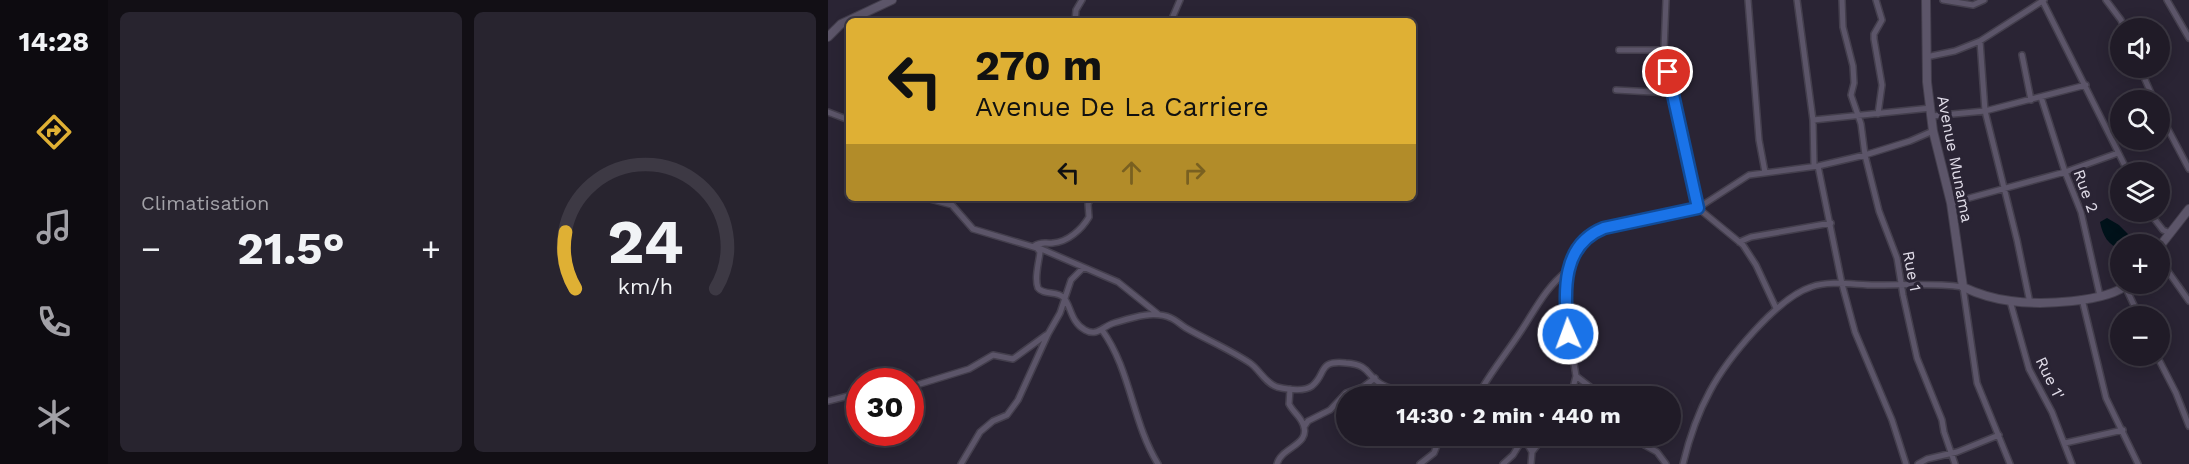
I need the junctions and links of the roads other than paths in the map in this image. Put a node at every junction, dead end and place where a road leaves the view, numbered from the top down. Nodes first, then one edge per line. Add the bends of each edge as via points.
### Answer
1 (892, 0) edge
2 (1082, 0) edge
3 (1180, 0) edge
4 (1665, 0) edge
5 (1748, 0) edge
6 (1797, 0) edge
7 (1842, 0) edge
8 (1876, 0) edge
9 (1926, 0) edge
10 (1942, 0) edge
11 (1984, 0) edge
12 (2043, 0) edge
13 (2106, 0) edge
14 (2167, 0) edge
15 (854, 18) edge
16 (1075, 18) edge
17 (1173, 18) edge
18 (2120, 18) edge
19 (846, 22) edge
20 (828, 37) edge
21 (2189, 38) edge
22 (1980, 41) junction
23 (1619, 50) dead end
24 (1664, 50) junction
25 (2022, 55) dead end
26 (1926, 57) junction
27 (2086, 85) junction
28 (1616, 90) dead end
29 (1671, 93) junction
30 (2041, 97) junction
31 (2031, 100) junction
32 (1985, 111) junction
33 (828, 112) edge
34 (1932, 112) junction
35 (1878, 114) junction
36 (1858, 116) junction
37 (846, 119) edge
38 (1813, 120) junction
39 (1933, 131) junction
40 (2170, 133) edge
41 (2118, 153) junction
42 (1865, 155) junction
43 (2123, 162) edge
44 (1816, 166) junction
45 (2189, 169) edge
46 (1765, 172) junction
47 (2065, 172) junction
48 (2004, 189) junction
49 (937, 201) edge
50 (1090, 201) edge
51 (1952, 202) junction
52 (1698, 208) junction
53 (2188, 214) edge
54 (2157, 222) edge
55 (1831, 223) junction
56 (2170, 233) joint
57 (1740, 242) junction
58 (1034, 246) junction
59 (1083, 268) junction
60 (1567, 271) junction
61 (2170, 274) edge
62 (1842, 284) junction
63 (1901, 284) junction
64 (1963, 287) junction
65 (2110, 292) edge
66 (2100, 296) junction
67 (1065, 299) junction
68 (2082, 299) junction
69 (2010, 301) junction
70 (2189, 301) edge
71 (2030, 303) junction
72 (1776, 308) junction
73 (1160, 315) junction
74 (1102, 330) junction
75 (1048, 334) junction
76 (2162, 366) edge
77 (1576, 376) junction
78 (1375, 378) junction
79 (924, 383) edge
80 (1384, 386) edge
81 (1483, 386) edge
82 (1574, 386) edge
83 (1589, 386) edge
84 (1290, 389) junction
85 (846, 396) edge
86 (828, 401) edge
87 (2189, 426) edge
88 (1304, 427) junction
89 (2123, 430) junction
90 (1999, 435) junction
91 (2065, 443) junction
92 (1437, 446) edge
93 (1518, 446) edge
94 (1529, 446) edge
95 (1536, 446) edge
96 (1646, 446) edge
97 (1532, 452) junction
98 (1952, 453) junction
99 (961, 464) edge
100 (1158, 464) edge
101 (1277, 464) edge
102 (1420, 464) edge
103 (1503, 464) edge
104 (1531, 464) edge
105 (1666, 464) edge
106 (1683, 464) edge
107 (1906, 464) edge
108 (1918, 464) edge
109 (1956, 464) edge
110 (2010, 464) edge
111 (2072, 464) edge
112 (2138, 464) edge

1 - 15 street
2 - 16 street
3 - 17 street
4 - 24 street
5 - 46 street
6 - 38 street
7 - 36 street, Rue 1 via 1843,27 1853,66 1851,95
8 - 35 street via 1882,20 1874,34 1882,86
9 - 26 street, Avenue Munama
10 - 11 street via 1973,5
12 - 22 street
12 - 27 street
13 - 18 street
14 - 21 street
19 - 20 street
22 - 26 street
22 - 32 street
23 - 24 street
24 - 29 street
25 - 31 street
26 - 34 street, Avenue Munama
27 - 30 street
27 - 41 street
28 - 29 street
29 - 52 street
30 - 31 street
30 - 47 street, Rue 2
31 - 32 street
32 - 34 street
32 - 48 street
33 - 37 street
34 - 35 street
34 - 39 street, Avenue Munama
35 - 36 street
36 - 38 street
36 - 42 street, Rue 1
38 - 44 street
39 - 42 street
39 - 51 street, Avenue Munama
40 - 45 street
41 - 43 street
41 - 47 street
42 - 44 street
42 - 63 street, Rue 1 via 1879,211 1897,258
44 - 46 street
44 - 55 street
46 - 52 street via 1740,179
47 - 48 street
47 - 66 street, Rue 2 via 2081,212
48 - 51 street
48 - 71 street
49 - 58 street via 952,205 973,229
50 - 58 street via 1089,217 1076,233 1055,243 1046,241
51 - 64 street, Avenue Munama
52 - 57 street
52 - 60 street via 1594,232 1577,250
53 - 56 street
54 - 56 street
55 - 57 street
55 - 62 street
57 - 72 street via 1756,265
58 - 59 street
58 - 67 street via 1040,252 1038,288
59 - 67 street via 1071,280
59 - 73 street via 1118,282
60 - 77 street via 1566,314
60 - 81 street via 1539,302
61 - 70 street
62 - 63 street
62 - 72 street via 1814,286
62 - 107 street via 1855,332
63 - 64 street
63 - 98 street, Rue 1 via 1917,358
64 - 69 street
64 - 90 street via 1977,383
65 - 66 street
66 - 68 street
67 - 74 street via 1078,325 1091,332
67 - 75 street
68 - 71 street
68 - 89 street via 2106,398
69 - 71 street
69 - 91 street, Rue 1' via 2029,369
72 - 106 street via 1748,336 1712,388
73 - 74 street via 1142,315
73 - 84 street via 1236,353 1276,386
74 - 100 street via 1114,347 1144,438
75 - 79 street via 1013,359 993,355 969,369
75 - 99 street via 1013,408 980,432
76 - 87 street
77 - 82 street
77 - 83 street
78 - 80 street
78 - 84 street via 1360,365 1335,362 1325,367 1311,387
78 - 88 street via 1346,393 1330,410
84 - 88 street via 1289,404
85 - 86 street
88 - 101 street via 1304,436 1281,454
89 - 91 street
89 - 112 street
90 - 98 street
90 - 110 street
91 - 111 street, Rue 1'
92 - 102 street
93 - 103 street
94 - 97 street
95 - 97 street
96 - 105 street
97 - 104 street
98 - 108 street
98 - 109 street, Rue 1

